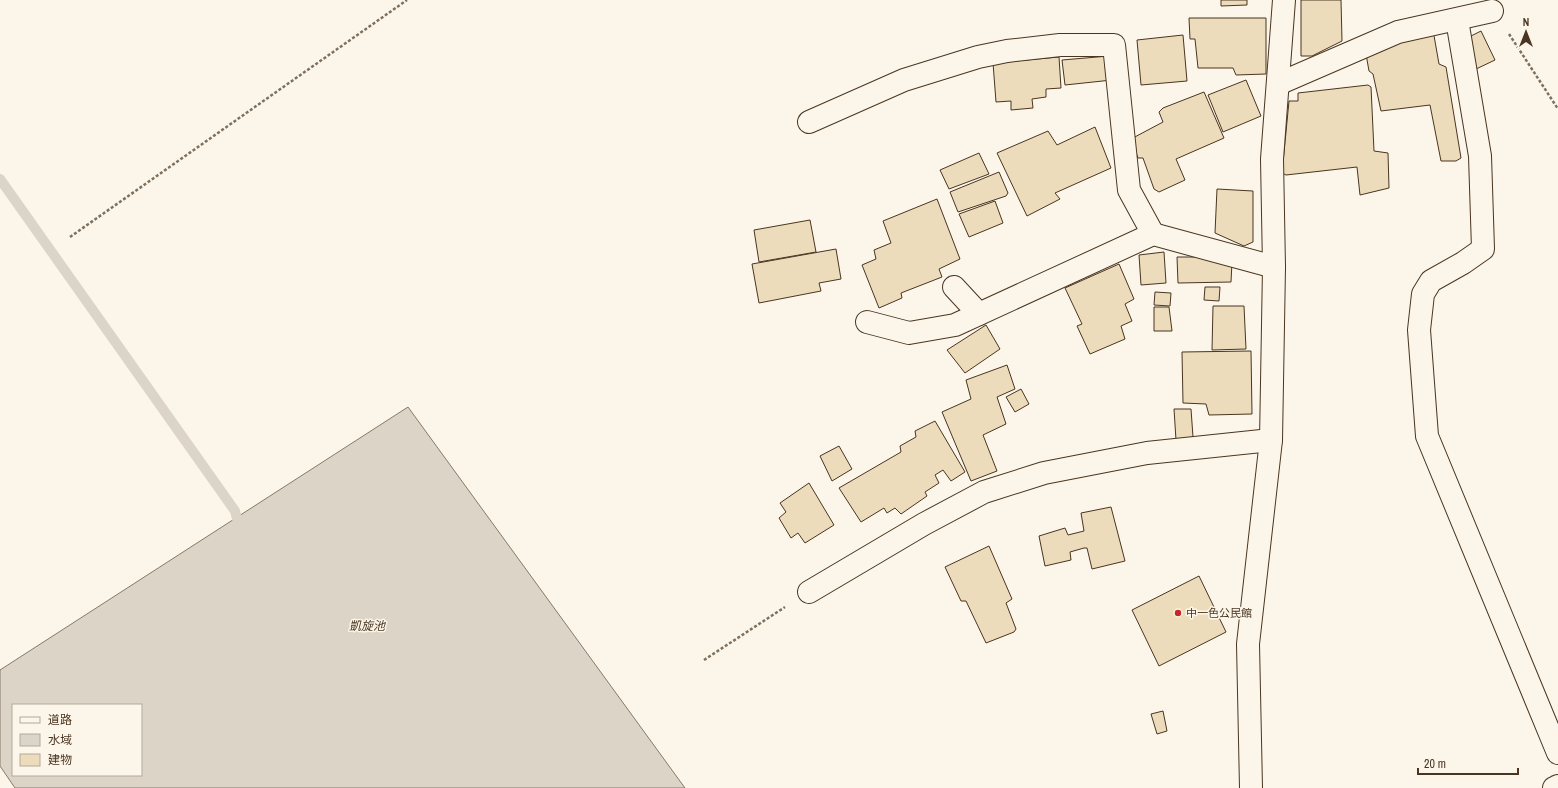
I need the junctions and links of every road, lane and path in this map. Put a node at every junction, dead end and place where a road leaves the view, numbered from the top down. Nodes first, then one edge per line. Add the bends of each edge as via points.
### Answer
1 (406, 0) edge
2 (1284, 0) edge
3 (1492, 11) joint
4 (1457, 20) junction
5 (1278, 84) junction
6 (1558, 109) edge
7 (809, 122) dead end
8 (1153, 234) junction
9 (70, 237) dead end
10 (1274, 267) junction
11 (954, 287) dead end
12 (979, 314) junction
13 (867, 322) dead end
14 (1271, 440) junction
15 (809, 592) joint
16 (704, 660) dead end
17 (1558, 752) edge
18 (1558, 786) edge
19 (1251, 788) edge
20 (1554, 788) edge

1 - 9 path
2 - 5 street
3 - 4 street
3 - 6 path via 1516,42
4 - 5 street via 1398,32
4 - 17 street via 1480,156 1483,249 1431,281 1424,294 1419,330 1427,436
5 - 10 street via 1272,159
7 - 8 street via 904,80 978,57 1060,45 1114,45 1129,190
8 - 10 street
8 - 12 street
10 - 14 street
11 - 12 street
12 - 13 street via 955,325 909,333
14 - 15 street via 1147,453 1044,473 984,492
14 - 19 street via 1248,644
15 - 16 path
18 - 20 street

